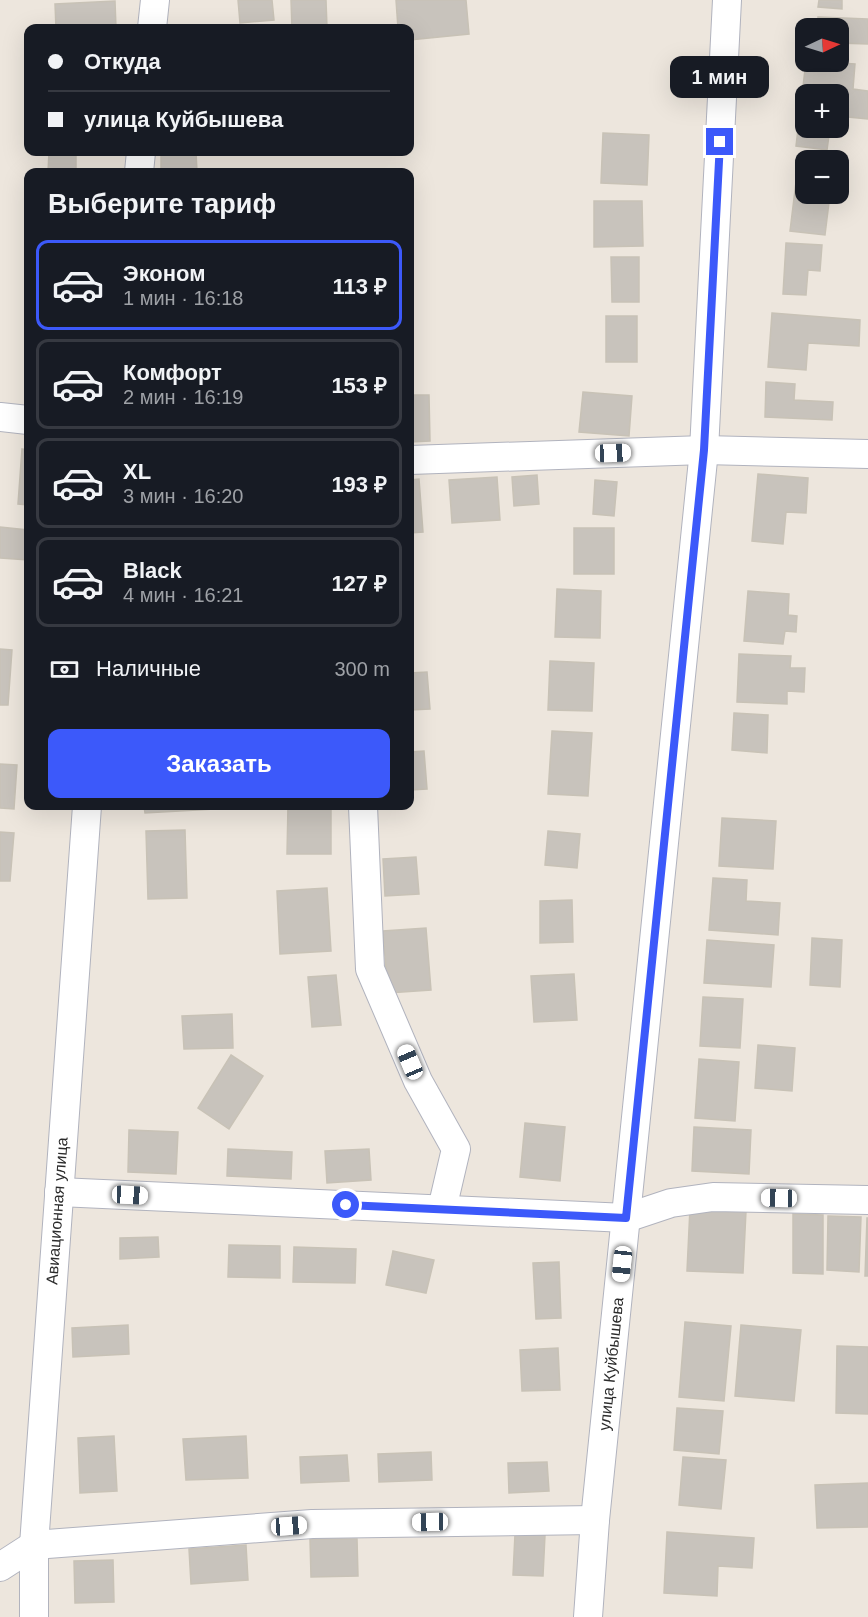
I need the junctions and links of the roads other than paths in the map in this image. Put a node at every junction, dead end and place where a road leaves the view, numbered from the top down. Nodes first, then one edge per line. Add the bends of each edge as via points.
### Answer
1 (155, 0) edge
2 (727, 0) edge
3 (152, 24) edge
4 (0, 417) edge
5 (24, 420) edge
6 (704, 450) junction
7 (868, 454) edge
8 (414, 460) edge
9 (87, 810) edge
10 (363, 810) edge
11 (58, 1192) junction
12 (868, 1200) edge
13 (442, 1209) junction
14 (626, 1218) junction
15 (595, 1520) junction
16 (34, 1545) junction
17 (0, 1567) edge
18 (34, 1617) edge
19 (588, 1617) edge

1 - 3 street
2 - 6 street, улица Куйбышева
4 - 5 street
6 - 7 street
6 - 8 street
6 - 14 street, улица Куйбышева
9 - 11 street, Авиационная улица
10 - 13 street via 370,969 418,1081 456,1149
11 - 13 street
11 - 16 street, Авиационная улица
12 - 14 street via 713,1197 671,1203
13 - 14 street
14 - 15 street, улица Куйбышева
15 - 16 street via 312,1524
15 - 19 street, улица Куйбышева
16 - 17 street
16 - 18 street, Авиационная улица

